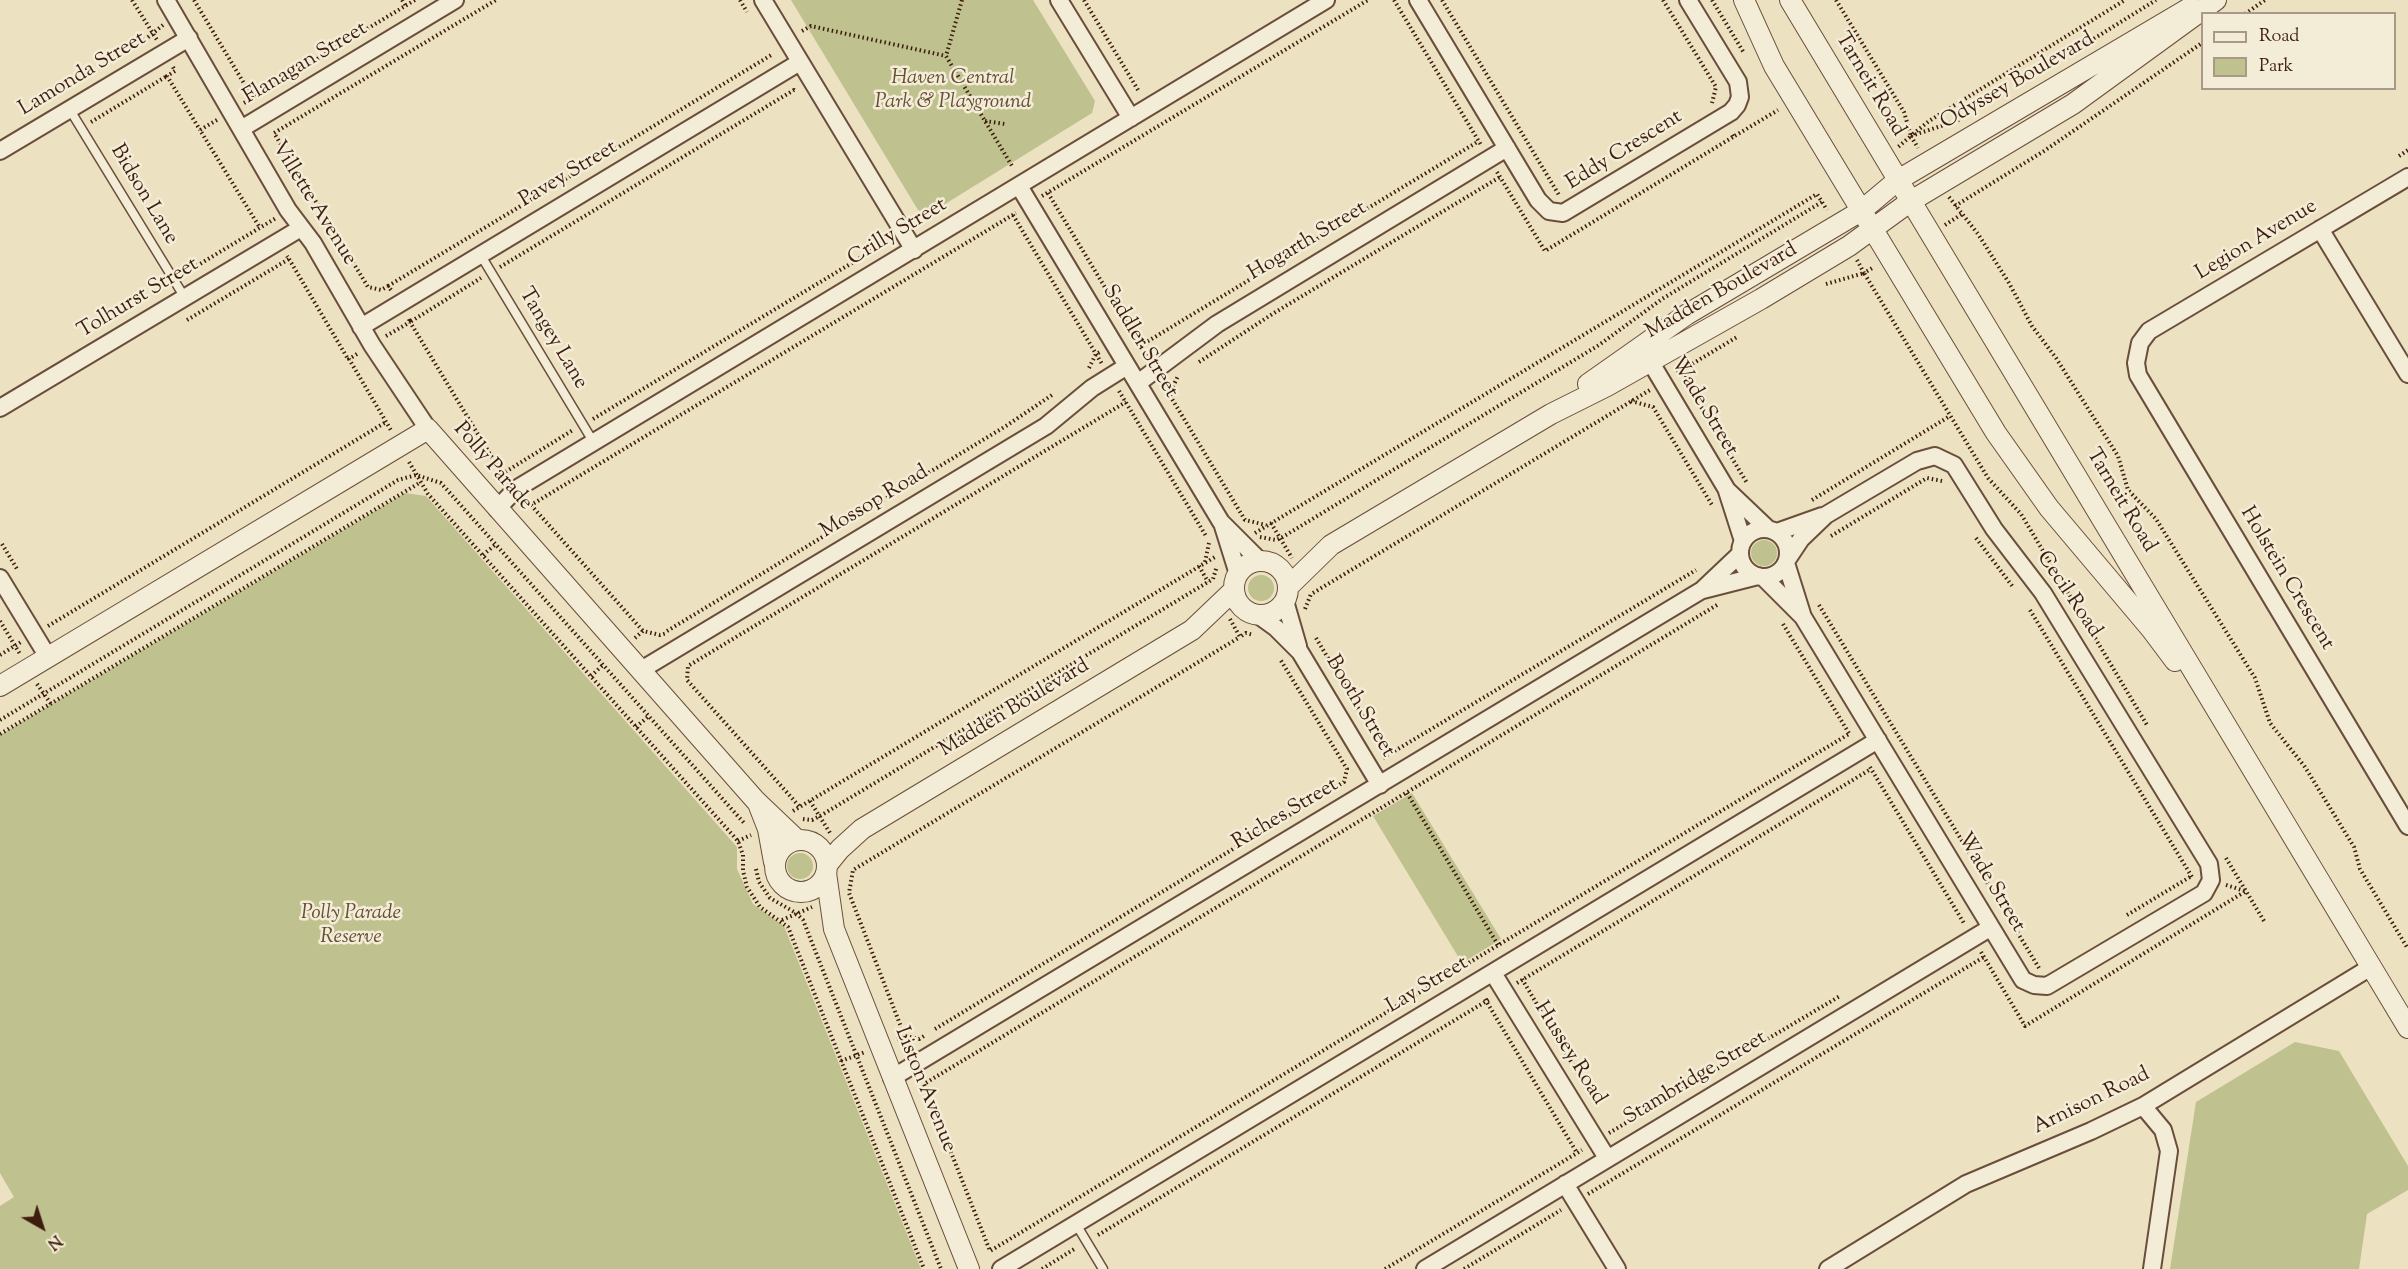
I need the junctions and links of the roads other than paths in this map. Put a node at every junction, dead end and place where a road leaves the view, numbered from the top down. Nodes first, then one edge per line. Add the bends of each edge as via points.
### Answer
1 (166, 0) edge
2 (455, 0) edge
3 (763, 0) edge
4 (1059, 0) edge
5 (1326, 0) edge
6 (1418, 0) edge
7 (1688, 0) edge
8 (1744, 0) edge
9 (1790, 0) edge
10 (2204, 0) edge
11 (2216, 0) edge
12 (429, 7) edge
13 (189, 38) junction
14 (800, 62) junction
15 (70, 110) junction
16 (1131, 118) junction
17 (241, 129) junction
18 (1507, 148) junction
19 (0, 152) edge
20 (2408, 177) edge
21 (1898, 180) junction
22 (1019, 186) junction
23 (1911, 201) junction
24 (1861, 211) junction
25 (301, 228) junction
26 (2320, 229) junction
27 (1873, 230) junction
28 (914, 250) junction
29 (480, 254) junction
30 (185, 298) junction
31 (361, 327) junction
32 (2137, 352) joint
33 (1646, 354) junction
34 (1127, 366) junction
35 (2408, 374) edge
36 (1138, 383) junction
37 (0, 408) edge
38 (428, 429) junction
39 (594, 443) junction
40 (1726, 490) junction
41 (497, 509) junction
42 (1826, 515) junction
43 (1221, 522) junction
44 (1772, 530) junction
45 (1741, 547) junction
46 (1787, 562) junction
47 (1760, 577) junction
48 (0, 578) edge
49 (1284, 587) junction
50 (1702, 590) junction
51 (1231, 596) junction
52 (1253, 613) junction
53 (1803, 617) junction
54 (48, 657) junction
55 (641, 670) junction
56 (0, 686) edge
57 (1878, 740) junction
58 (1380, 785) junction
59 (756, 801) junction
60 (2408, 826) edge
61 (862, 829) junction
62 (806, 842) junction
63 (2304, 856) junction
64 (765, 861) junction
65 (827, 869) junction
66 (2211, 880) joint
67 (799, 893) junction
68 (1990, 928) junction
69 (834, 929) junction
70 (2371, 967) junction
71 (1492, 973) junction
72 (2408, 1028) edge
73 (892, 1078) junction
74 (2143, 1106) junction
75 (1607, 1158) junction
76 (1565, 1184) junction
77 (1076, 1224) junction
78 (969, 1269) edge
79 (1000, 1269) edge
80 (1103, 1269) edge
81 (1425, 1269) edge
82 (1617, 1269) edge
83 (1828, 1269) edge
84 (2152, 1269) edge

1 - 13 street, Villette Avenue
2 - 12 street, Flanagan Street
3 - 14 street
4 - 16 street
5 - 16 street, Crilly Street
6 - 18 street, Eddy Crescent
7 - 18 street, Eddy Crescent via 1740,88 1737,105 1569,212 1556,213 1541,204
8 - 24 street via 1774,66
9 - 21 street, Tarneit Road
10 - 21 street, Odyssey Boulevard
11 - 23 street, Odyssey Boulevard via 2073,104
12 - 17 street, Flanagan Street
13 - 15 street, Lamonda Street
13 - 17 street, Villette Avenue
14 - 28 street
14 - 29 street, Pavey Street
15 - 19 street, Lamonda Street
15 - 30 lane, Bidson Lane
16 - 22 street, Crilly Street
17 - 25 street, Villette Avenue
18 - 36 street, Hogarth Street via 1217,324
20 - 26 street, Legion Avenue
21 - 23 street, Tarneit Road
21 - 24 street, Odyssey Boulevard
22 - 28 street, Crilly Street
22 - 34 street, Saddler Street
23 - 27 street, Madden Boulevard
23 - 63 street, Tarneit Road
24 - 27 street
24 - 33 street, Madden Boulevard via 1686,315
25 - 30 street, Tolhurst Street
25 - 31 street, Villette Avenue
26 - 32 street, Legion Avenue via 2149,331
26 - 35 street
27 - 33 street, Madden Boulevard via 1761,299
27 - 63 street via 2014,460 2049,508 2151,628
28 - 39 street, Crilly Street
29 - 31 street, Pavey Street
29 - 39 lane, Tangey Lane
30 - 37 street, Tolhurst Street
31 - 38 street, Villette Avenue
32 - 60 street, Holstein Crescent via 2138,375
33 - 40 street, Wade Street
33 - 49 street, Madden Boulevard via 1331,546
34 - 36 street, Saddler Street
34 - 55 street, Mossop Road via 1092,388 1046,426
36 - 43 street, Saddler Street
38 - 41 street, Polly Parade
38 - 54 street, Polly Parade
39 - 41 street, Crilly Street via 516,489
40 - 44 street, Wade Street
40 - 45 street, Wade Street
41 - 55 street, Polly Parade
42 - 44 street
42 - 46 street via 1801,539
42 - 66 street, Cecil Road via 1927,457 1942,458 1959,470 1994,529 2043,593 2209,864
43 - 49 street, Saddler Street
43 - 51 street, Saddler Street
44 - 45 street via 1754,531
44 - 46 street via 1787,544
45 - 47 street via 1745,568
45 - 50 street, Riches Street
46 - 47 street via 1777,574
46 - 53 street, Wade Street
47 - 50 street, Riches Street
47 - 53 street, Wade Street
48 - 54 street
49 - 51 street, Madden Boulevard via 1252,562
49 - 52 street
49 - 52 street via 1274,612
49 - 58 street, Booth Street via 1300,652
50 - 58 street, Riches Street
51 - 52 street
51 - 61 street, Madden Boulevard via 1192,630
53 - 57 street, Wade Street
54 - 56 street, Polly Parade
55 - 59 street, Polly Parade
57 - 68 street, Wade Street
57 - 71 street, Lay Street
58 - 73 street, Riches Street
59 - 62 street, Polly Parade
59 - 64 street, Polly Parade via 768,829
61 - 62 street, Madden Boulevard
61 - 65 street, Madden Boulevard via 840,849
62 - 64 street via 782,847
62 - 65 street via 825,856
63 - 70 street, Tarneit Road
64 - 67 street via 783,886
65 - 67 street via 816,888
65 - 69 street, Liston Avenue
66 - 68 street, Wade Street via 2196,899 2047,986 2023,980
67 - 69 street, Liston Avenue
68 - 75 street, Stambridge Street
69 - 73 street, Liston Avenue
70 - 72 street, Tarneit Road
70 - 74 street, Arnison Road
71 - 75 street, Hussey Road
71 - 77 street, Lay Street
73 - 78 street, Liston Avenue
74 - 83 street, Arnison Road via 1966,1184
74 - 84 street via 2163,1130 2169,1151
75 - 76 street, Stambridge Street
76 - 81 street, Stambridge Street
76 - 82 street
77 - 79 street, Lay Street
77 - 80 lane

